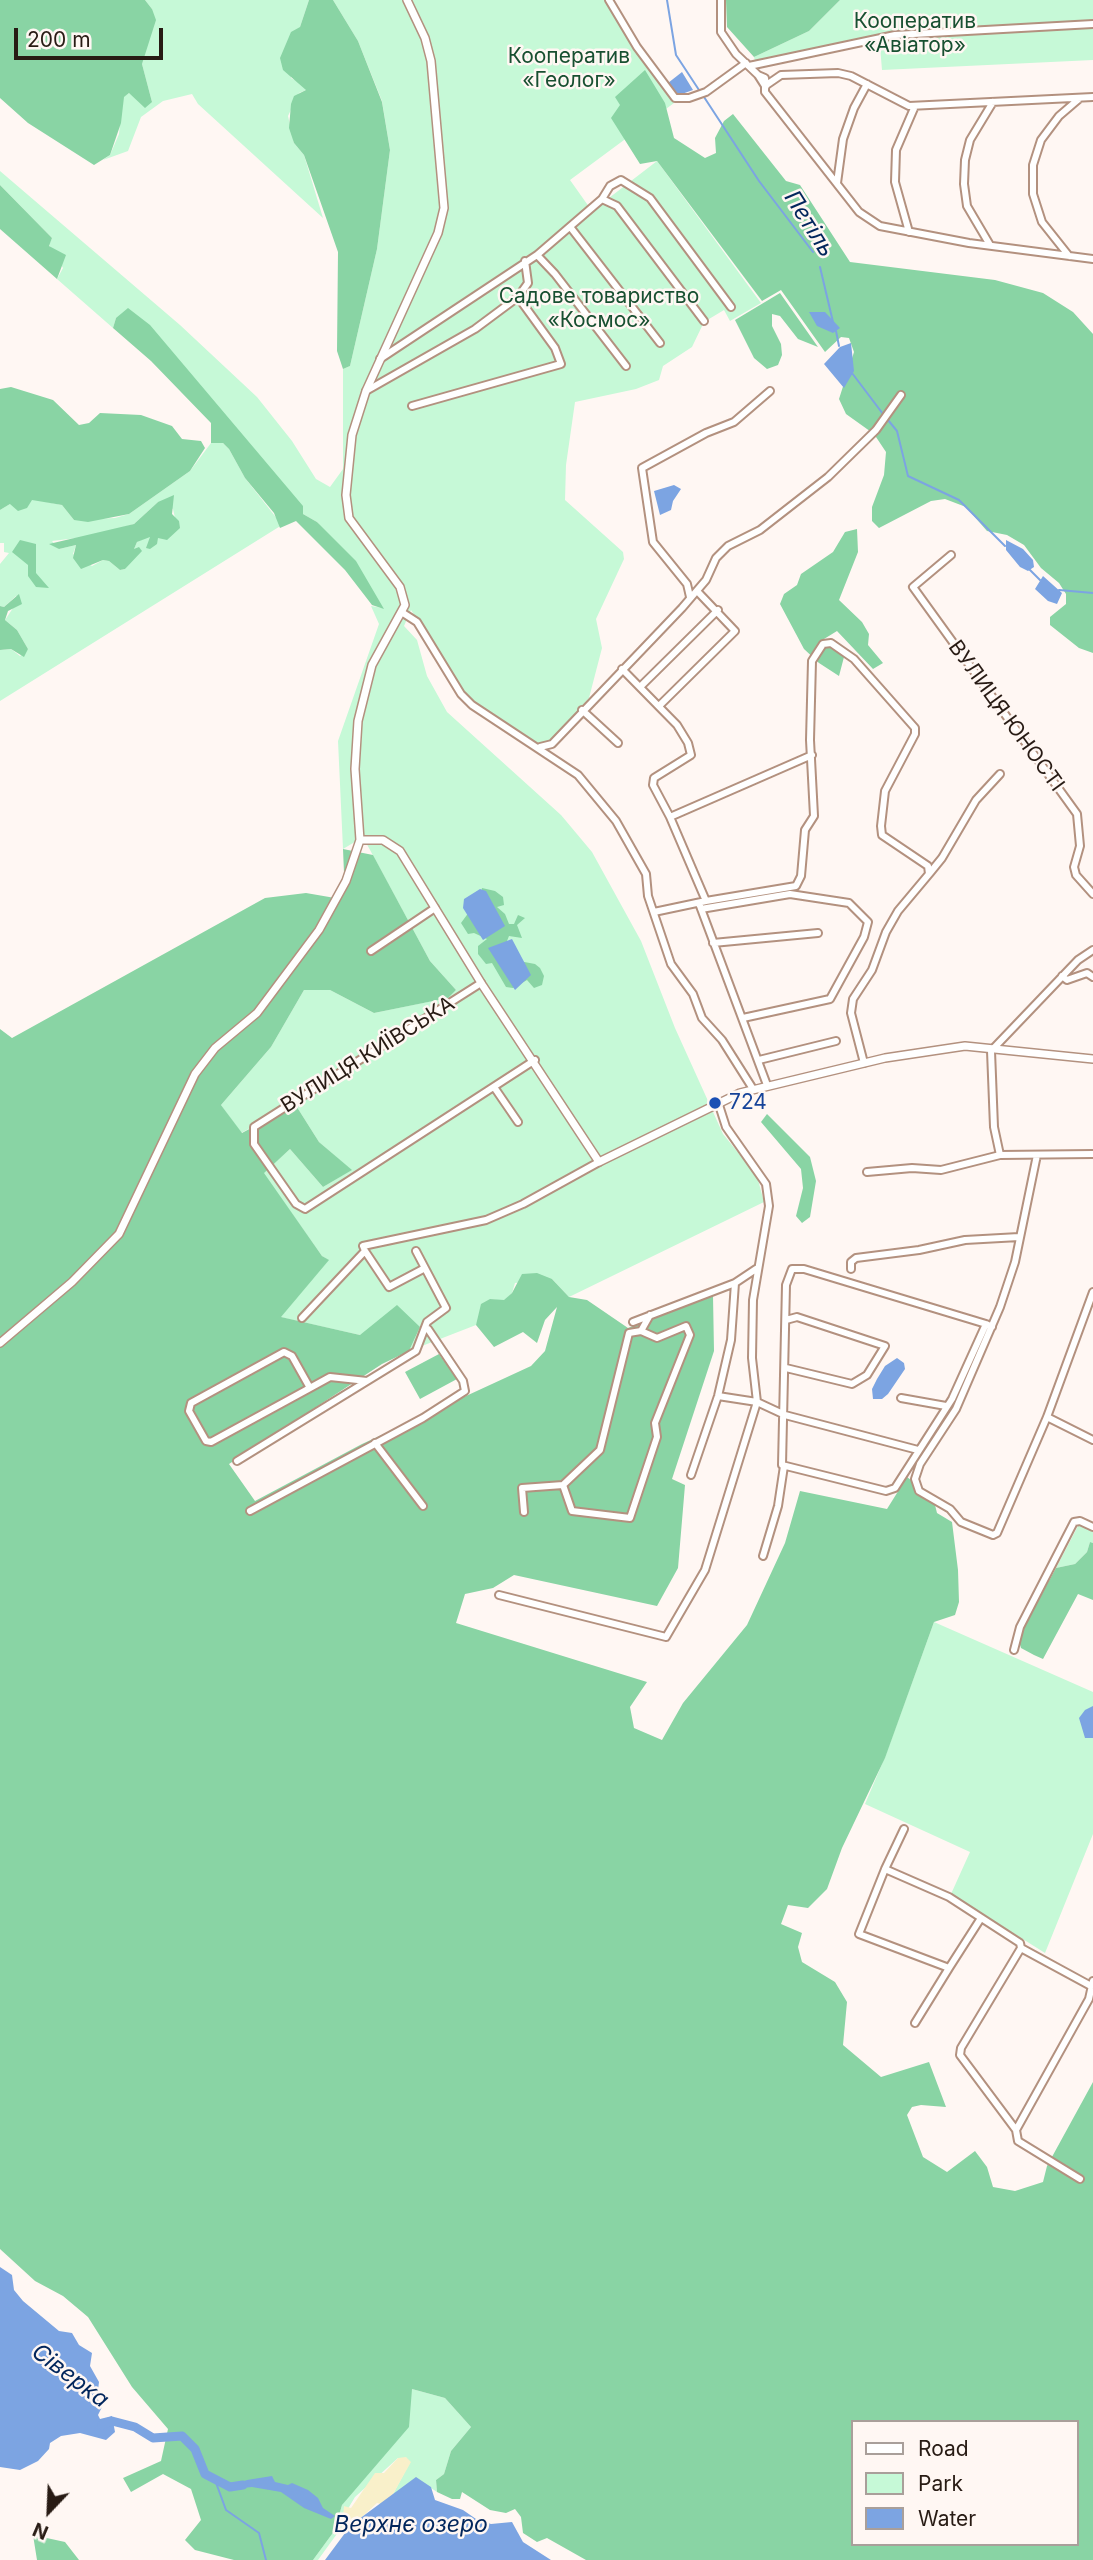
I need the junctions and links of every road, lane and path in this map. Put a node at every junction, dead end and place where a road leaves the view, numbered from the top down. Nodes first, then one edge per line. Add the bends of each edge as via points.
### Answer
1 (407, 0) edge
2 (609, 0) edge
3 (720, 0) edge
4 (1093, 24) edge
5 (747, 65) junction
6 (867, 85) junction
7 (766, 86) junction
8 (1093, 97) edge
9 (1080, 98) junction
10 (993, 102) junction
11 (915, 106) junction
12 (837, 183) junction
13 (602, 199) junction
14 (570, 228) junction
15 (909, 232) junction
16 (990, 245) junction
17 (537, 255) junction
18 (1069, 256) junction
19 (1093, 259) edge
20 (524, 261) junction
21 (518, 297) junction
22 (731, 307) dead end
23 (704, 321) dead end
24 (660, 343) dead end
25 (380, 359) junction
26 (626, 366) dead end
27 (366, 391) junction
28 (769, 391) dead end
29 (901, 396) dead end
30 (412, 406) dead end
31 (951, 555) dead end
32 (697, 591) junction
33 (690, 597) junction
34 (718, 610) junction
35 (403, 613) junction
36 (622, 669) junction
37 (640, 687) junction
38 (659, 706) junction
39 (582, 710) junction
40 (618, 743) dead end
41 (538, 747) junction
42 (812, 755) junction
43 (1000, 774) dead end
44 (670, 817) junction
45 (360, 840) junction
46 (929, 874) junction
47 (1093, 894) edge
48 (702, 904) junction
49 (435, 908) junction
50 (654, 912) junction
51 (818, 933) dead end
52 (713, 943) junction
53 (1093, 950) edge
54 (371, 951) dead end
55 (1062, 976) junction
56 (1093, 977) edge
57 (481, 983) junction
58 (743, 1018) junction
59 (836, 1041) dead end
60 (991, 1051) junction
61 (1093, 1059) edge
62 (535, 1060) junction
63 (759, 1060) junction
64 (864, 1063) junction
65 (768, 1085) junction
66 (495, 1087) junction
67 (753, 1089) junction
68 (718, 1102) junction
69 (517, 1122) dead end
70 (1093, 1154) edge
71 (1000, 1155) junction
72 (1037, 1155) junction
73 (599, 1161) junction
74 (867, 1172) dead end
75 (1020, 1237) junction
76 (365, 1251) junction
77 (416, 1251) dead end
78 (425, 1268) junction
79 (757, 1268) junction
80 (851, 1269) dead end
81 (735, 1283) junction
82 (1093, 1292) edge
83 (650, 1315) junction
84 (302, 1318) dead end
85 (786, 1320) junction
86 (633, 1322) dead end
87 (989, 1326) junction
88 (426, 1329) junction
89 (641, 1331) junction
90 (0, 1343) edge
91 (786, 1368) junction
92 (367, 1381) junction
93 (310, 1388) junction
94 (718, 1396) junction
95 (901, 1398) dead end
96 (757, 1402) junction
97 (946, 1406) junction
98 (785, 1415) junction
99 (1047, 1417) junction
100 (1093, 1440) edge
101 (375, 1443) junction
102 (918, 1450) junction
103 (237, 1461) dead end
104 (784, 1466) junction
105 (691, 1475) dead end
106 (563, 1485) junction
107 (423, 1506) dead end
108 (250, 1511) dead end
109 (524, 1512) dead end
110 (1093, 1527) edge
111 (764, 1556) dead end
112 (499, 1595) dead end
113 (1014, 1650) dead end
114 (904, 1829) dead end
115 (885, 1869) junction
116 (981, 1918) junction
117 (1021, 1948) junction
118 (949, 1968) junction
119 (1092, 1984) edge
120 (915, 2023) dead end
121 (1016, 2130) junction
122 (1080, 2179) dead end

1 - 25 street via 431,61 444,208 438,233
2 - 5 street via 676,98 706,92
3 - 5 street via 721,32
4 - 5 street via 895,35
5 - 7 street
6 - 7 street via 838,73 810,72 781,75
6 - 11 street
6 - 12 street via 843,139
7 - 12 street via 765,92
8 - 9 street
9 - 10 street
9 - 18 street via 1041,139 1033,164 1033,194 1042,222
10 - 11 street
10 - 16 street via 970,141 964,184 967,206
11 - 15 street via 896,149 895,182
12 - 15 street via 859,212 880,226
13 - 14 street
13 - 22 street via 610,186 621,180 650,198
13 - 23 street via 617,206
14 - 17 street
14 - 24 street
15 - 16 street
16 - 18 street
17 - 20 street
17 - 26 street
18 - 19 street
20 - 21 street via 528,283
20 - 25 street
21 - 27 street via 475,329
21 - 30 street via 555,348 561,364
25 - 27 street
27 - 35 street via 352,435 347,510 353,526 400,587
28 - 33 street via 734,422 642,468 653,542 687,584
29 - 32 street via 876,430 828,477 760,530 728,546
31 - 47 street, ВУЛИЦЯ ЮНОСТІ via 913,587 1077,814 1080,846 1074,867
32 - 33 street
32 - 34 street
33 - 36 street
34 - 37 street
34 - 38 street via 735,631
35 - 41 street via 417,622 472,705
35 - 45 street via 372,665 358,721 355,769
36 - 37 street
36 - 39 street
37 - 38 street
38 - 44 street via 677,725 691,755 654,778 653,785
39 - 40 street
39 - 41 street via 552,744
41 - 50 street via 590,787 617,821 646,874
42 - 44 street
42 - 46 street via 812,661 823,644 831,643 870,675 915,728 885,791 881,826 882,835 928,866
42 - 48 street via 814,816 805,830 796,886
43 - 46 street via 976,800
44 - 48 street
45 - 49 street via 383,839 400,851
45 - 90 street via 346,881 319,930 257,1013 215,1048 195,1074 120,1234
46 - 64 street via 898,911 872,970 853,999 851,1013
48 - 50 street
48 - 52 street
48 - 58 street via 790,894 849,903 868,922 830,999
49 - 54 street
49 - 57 street
50 - 67 street via 671,964 693,994 702,1018
51 - 52 street
52 - 58 street
53 - 55 street
55 - 56 street via 1067,980 1087,973
55 - 60 street
57 - 62 street
57 - 66 street, ВУЛИЦЯ КИЇВСЬКА via 254,1127 254,1144 296,1204 305,1209
58 - 63 street
59 - 63 street
60 - 61 street
60 - 64 street via 965,1046
60 - 71 street
62 - 66 street
62 - 73 street
63 - 65 street
64 - 65 street
65 - 67 street
66 - 69 street
67 - 68 street
68 - 73 street
68 - 79 street via 726,1128 766,1184 769,1206
70 - 72 street
71 - 72 street
71 - 74 street via 941,1170
72 - 75 street
73 - 76 street via 486,1220 363,1246
75 - 80 street via 965,1240 856,1258
75 - 87 street via 1015,1262
76 - 78 street via 389,1287
76 - 84 street
77 - 78 street
78 - 88 street via 446,1308 427,1322
79 - 81 street
79 - 96 street via 752,1358
81 - 83 street
81 - 94 street via 731,1340
82 - 99 street
83 - 86 street
83 - 89 street
85 - 87 street via 786,1285 792,1269 798,1267
85 - 91 street
85 - 91 street via 797,1317 885,1346 867,1375 852,1384
87 - 97 street
87 - 99 street via 956,1409 920,1464 915,1479 919,1491 950,1509 961,1522 997,1533
88 - 92 street via 416,1351
88 - 101 street via 465,1391
89 - 106 street via 629,1333 600,1450
89 - 106 street via 657,1338 686,1326 690,1335 656,1423 657,1437 630,1518 572,1511
91 - 98 street
92 - 93 street via 330,1377
92 - 103 street
93 - 93 street via 211,1442 206,1441 189,1410 191,1403 284,1352 292,1356
94 - 96 street
94 - 105 street
95 - 97 street
96 - 98 street
96 - 112 street via 705,1570 666,1637
97 - 102 street
98 - 102 street
98 - 104 street
99 - 100 street
101 - 107 street
101 - 108 street
102 - 104 street via 898,1485 886,1491
104 - 111 street
106 - 109 street via 522,1489
110 - 113 street via 1074,1522 1020,1627
114 - 115 street
115 - 116 street via 949,1897
115 - 118 street via 859,1934
116 - 117 street
116 - 118 street
117 - 119 street
117 - 121 street via 960,2055
118 - 120 street
119 - 121 street via 1089,1999
121 - 122 street via 1018,2141

